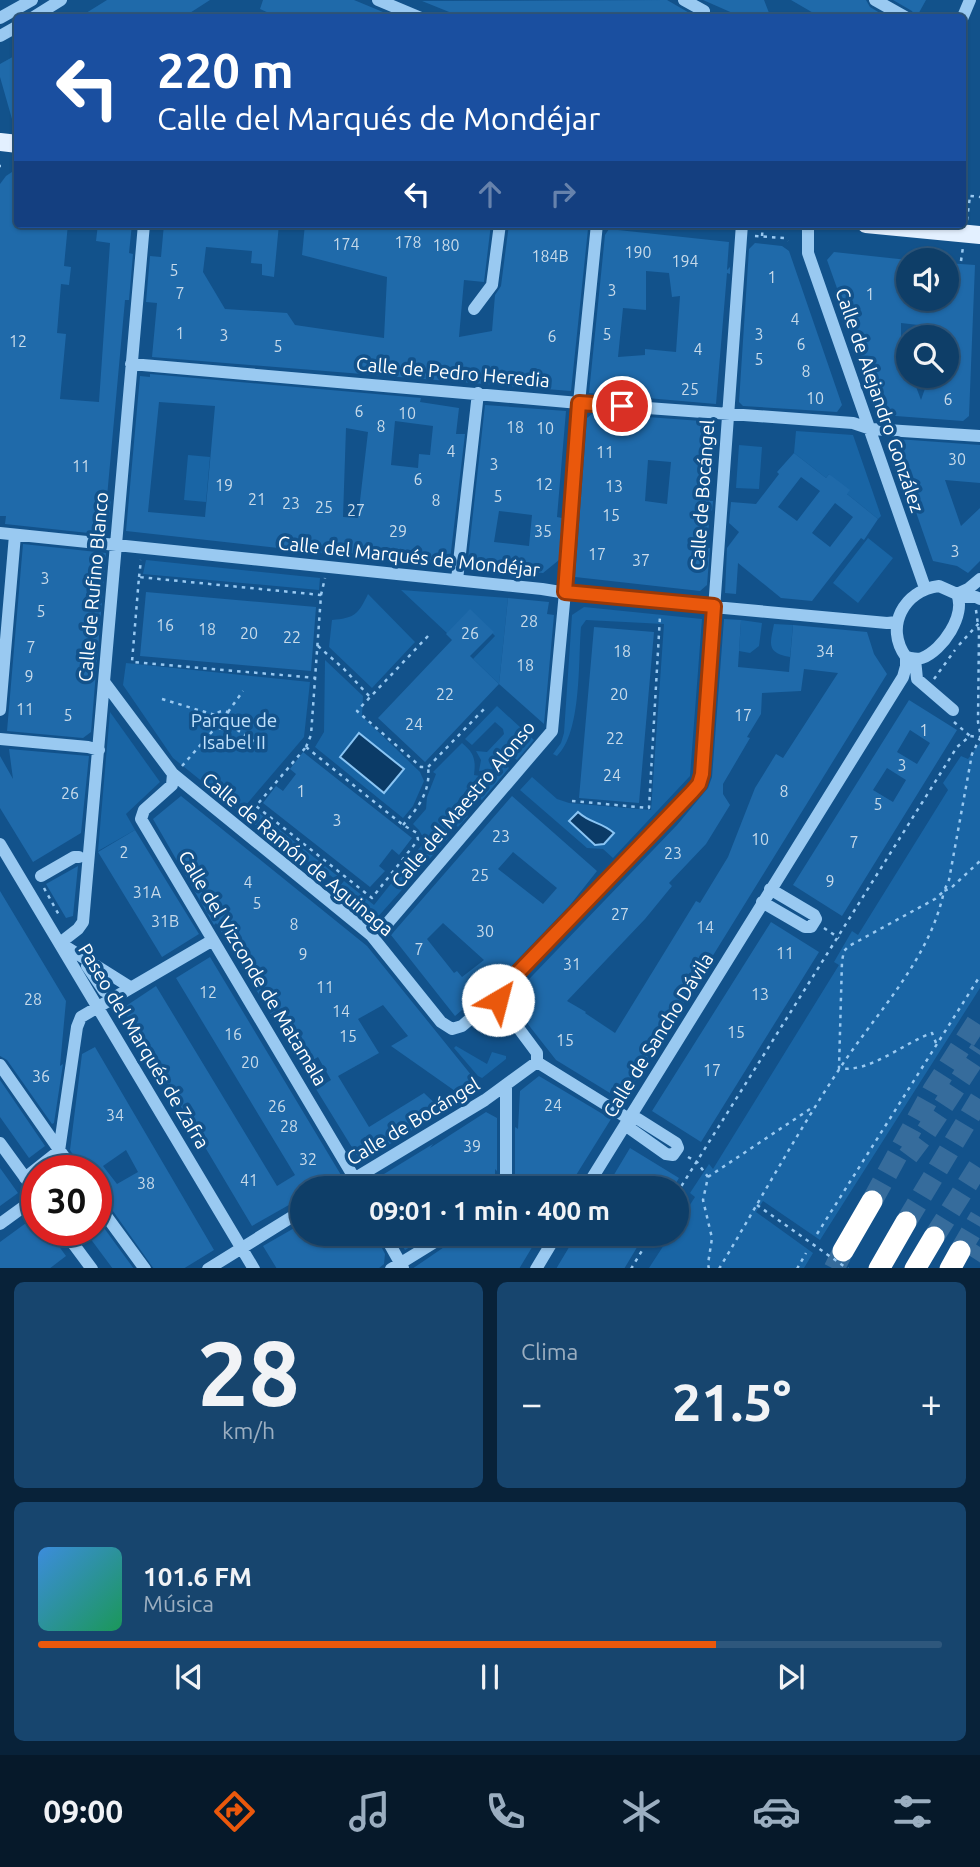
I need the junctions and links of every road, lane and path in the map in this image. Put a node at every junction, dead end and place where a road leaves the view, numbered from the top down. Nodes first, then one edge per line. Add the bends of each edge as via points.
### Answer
1 (32, 0) edge
2 (61, 0) edge
3 (378, 0) edge
4 (684, 0) edge
5 (875, 0) edge
6 (704, 10) edge
7 (38, 14) edge
8 (411, 14) edge
9 (899, 14) edge
10 (0, 18) edge
11 (144, 228) edge
12 (499, 228) edge
13 (597, 228) edge
14 (763, 228) edge
15 (808, 228) edge
16 (907, 228) edge
17 (742, 229) edge
18 (980, 235) edge
19 (762, 236) junction
20 (788, 241) dead end
21 (474, 309) dead end
22 (131, 364) junction
23 (478, 393) junction
24 (579, 403) junction
25 (728, 413) junction
26 (871, 429) junction
27 (980, 436) edge
28 (0, 533) edge
29 (15, 535) junction
30 (116, 545) junction
31 (141, 560) dead end
32 (139, 577) junction
33 (325, 578) dead end
34 (980, 579) edge
35 (457, 580) junction
36 (925, 588) junction
37 (565, 592) junction
38 (321, 595) junction
39 (958, 596) junction
40 (979, 599) edge
41 (714, 606) junction
42 (660, 612) dead end
43 (897, 622) junction
44 (979, 624) edge
45 (428, 636) dead end
46 (318, 646) junction
47 (911, 658) junction
48 (316, 678) junction
49 (105, 683) junction
50 (926, 688) junction
51 (243, 691) dead end
52 (370, 697) junction
53 (162, 699) dead end
54 (487, 706) dead end
55 (0, 710) edge
56 (953, 710) dead end
57 (228, 712) junction
58 (215, 715) junction
59 (216, 726) junction
60 (230, 726) junction
61 (980, 736) edge
62 (0, 739) edge
63 (255, 742) dead end
64 (306, 747) junction
65 (99, 750) junction
66 (428, 767) junction
67 (177, 771) junction
68 (572, 801) dead end
69 (256, 806) junction
70 (244, 815) dead end
71 (403, 825) junction
72 (0, 844) edge
73 (79, 857) dead end
74 (980, 861) edge
75 (41, 876) joint
76 (770, 889) junction
77 (944, 891) junction
78 (762, 901) junction
79 (60, 920) dead end
80 (815, 922) junction
81 (371, 934) junction
82 (839, 937) junction
83 (213, 940) junction
84 (60, 943) junction
85 (834, 945) junction
86 (844, 951) junction
87 (87, 966) dead end
88 (980, 976) edge
89 (130, 987) junction
90 (104, 991) dead end
91 (498, 995) junction
92 (97, 1007) junction
93 (441, 1022) joint
94 (936, 1043) junction
95 (537, 1062) junction
96 (0, 1065) edge
97 (839, 1068) junction
98 (506, 1085) junction
99 (816, 1105) junction
100 (627, 1122) junction
101 (0, 1143) edge
102 (676, 1151) joint
103 (57, 1154) joint
104 (697, 1162) junction
105 (21, 1172) edge
106 (353, 1176) edge
107 (367, 1176) edge
108 (506, 1176) edge
109 (593, 1176) edge
110 (688, 1176) edge
111 (708, 1177) junction
112 (872, 1201) tunnel mouth
113 (757, 1205) junction
114 (21, 1208) edge
115 (290, 1218) edge
116 (906, 1222) tunnel mouth
117 (0, 1224) edge
118 (112, 1224) edge
119 (817, 1234) dead end
120 (73, 1246) edge
121 (389, 1246) edge
122 (430, 1246) edge
123 (550, 1246) edge
124 (645, 1246) edge
125 (242, 1248) junction
126 (806, 1253) dead end
127 (955, 1254) edge
128 (846, 1260) edge
129 (85, 1266) edge
130 (398, 1267) edge
131 (144, 1268) edge
132 (210, 1268) edge
133 (253, 1268) edge
134 (537, 1268) edge
135 (632, 1268) edge
136 (709, 1268) edge
137 (720, 1268) edge
138 (798, 1268) edge
139 (880, 1268) edge
140 (918, 1268) edge
141 (933, 1268) edge

1 - 10 street
2 - 7 street
3 - 8 street
4 - 6 street
5 - 9 street
11 - 22 street, Calle de Rufino Blanco
12 - 21 street via 492,285
13 - 24 street, Calle del Maestro Alonso
14 - 19 path
15 - 26 street, Calle de Alejandro González via 808,253
16 - 18 main road
17 - 19 path
17 - 25 street, Calle de Bocángel
19 - 20 path
22 - 23 street, Calle de Pedro Heredia
22 - 30 street, Calle de Rufino Blanco
23 - 24 street, Calle de Pedro Heredia
23 - 35 street
24 - 25 street, Calle de Pedro Heredia
24 - 37 street, Calle del Maestro Alonso
25 - 26 street, Calle de Pedro Heredia via 853,423
25 - 41 street, Calle de Bocángel
26 - 27 street, Calle de Pedro Heredia
26 - 36 street, Calle de Alejandro González
28 - 29 street, Calle del Marqués de Mondéjar
29 - 30 street, Calle del Marqués de Mondéjar
29 - 55 street
30 - 35 street, Calle del Marqués de Mondéjar
30 - 49 street, Calle de Rufino Blanco
31 - 32 path
32 - 38 path
32 - 48 path via 132,662
33 - 38 path
34 - 39 street
35 - 37 street, Calle del Marqués de Mondéjar
36 - 39 street via 939,586
36 - 43 street via 907,603
37 - 41 street, Calle del Marqués de Mondéjar
37 - 81 street, Calle del Maestro Alonso via 552,731 386,925
38 - 46 path
39 - 40 street
39 - 47 street via 960,609 947,635 932,652
40 - 44 path via 975,608
41 - 43 street, Calle del Marqués de Mondéjar
41 - 91 street, Calle de Bocángel via 699,784
42 - 68 path via 649,808
43 - 47 street via 895,635
44 - 50 path
44 - 61 path
45 - 52 path
46 - 48 path
46 - 52 path
47 - 50 street via 917,679
47 - 76 street, Calle de Sancho Dávila
48 - 64 path
49 - 65 street, Calle de Rufino Blanco
49 - 67 street, Calle de Ramón de Aguinaga
50 - 56 street
51 - 57 path
52 - 66 path via 357,711 421,767
53 - 58 path
54 - 66 path
57 - 58 path
57 - 60 path
58 - 59 path
59 - 60 path
59 - 67 path
60 - 63 path
61 - 77 path via 972,754
61 - 82 path via 970,736 957,747
62 - 65 street
64 - 69 path
64 - 71 path
65 - 84 street, Calle de Rufino Blanco via 83,922
66 - 71 path via 422,802
67 - 81 street, Calle de Ramón de Aguinaga
67 - 83 street, Calle del Vizconde de Matamala via 172,785 144,810 141,819
69 - 70 path
69 - 71 path via 372,898 418,840 416,832
72 - 84 street, Paseo del Marqués de Zafra
73 - 75 street
74 - 77 path
75 - 79 path
76 - 78 street, Calle de Sancho Dávila
76 - 80 street via 814,915
77 - 86 path
77 - 97 path via 921,950
78 - 80 street via 805,927
78 - 100 street, Calle de Sancho Dávila
80 - 82 path
81 - 93 street, Calle de Ramón de Aguinaga
82 - 85 path
83 - 89 street
83 - 106 street, Calle del Vizconde de Matamala
84 - 89 street
84 - 92 street, Paseo del Marqués de Zafra
85 - 86 path
85 - 104 path
86 - 97 path
87 - 90 street
88 - 94 path
89 - 92 street
91 - 93 street, Calle de Bocángel via 456,1028
91 - 95 street via 537,1053
92 - 103 street via 81,1017 76,1027
92 - 125 street, Paseo del Marqués de Zafra
94 - 97 path via 932,1033 868,1063
94 - 119 path
95 - 98 street
95 - 100 street
96 - 103 street
97 - 99 path
98 - 107 street, Calle de Bocángel
98 - 108 street
99 - 111 path
99 - 113 path
100 - 102 street via 638,1119 676,1143
100 - 109 street, Calle de Sancho Dávila
101 - 105 street
102 - 104 path
104 - 110 path
104 - 111 path
111 - 136 path via 703,1200 712,1238
112 - 128 highway
113 - 128 path, bridge
113 - 137 path
114 - 117 street
115 - 125 street
116 - 139 highway
118 - 131 street
120 - 129 street
121 - 130 street
122 - 130 street
123 - 134 street
124 - 135 path
125 - 132 street
125 - 133 street, Paseo del Marqués de Zafra
126 - 138 path
127 - 140 highway
127 - 141 highway

